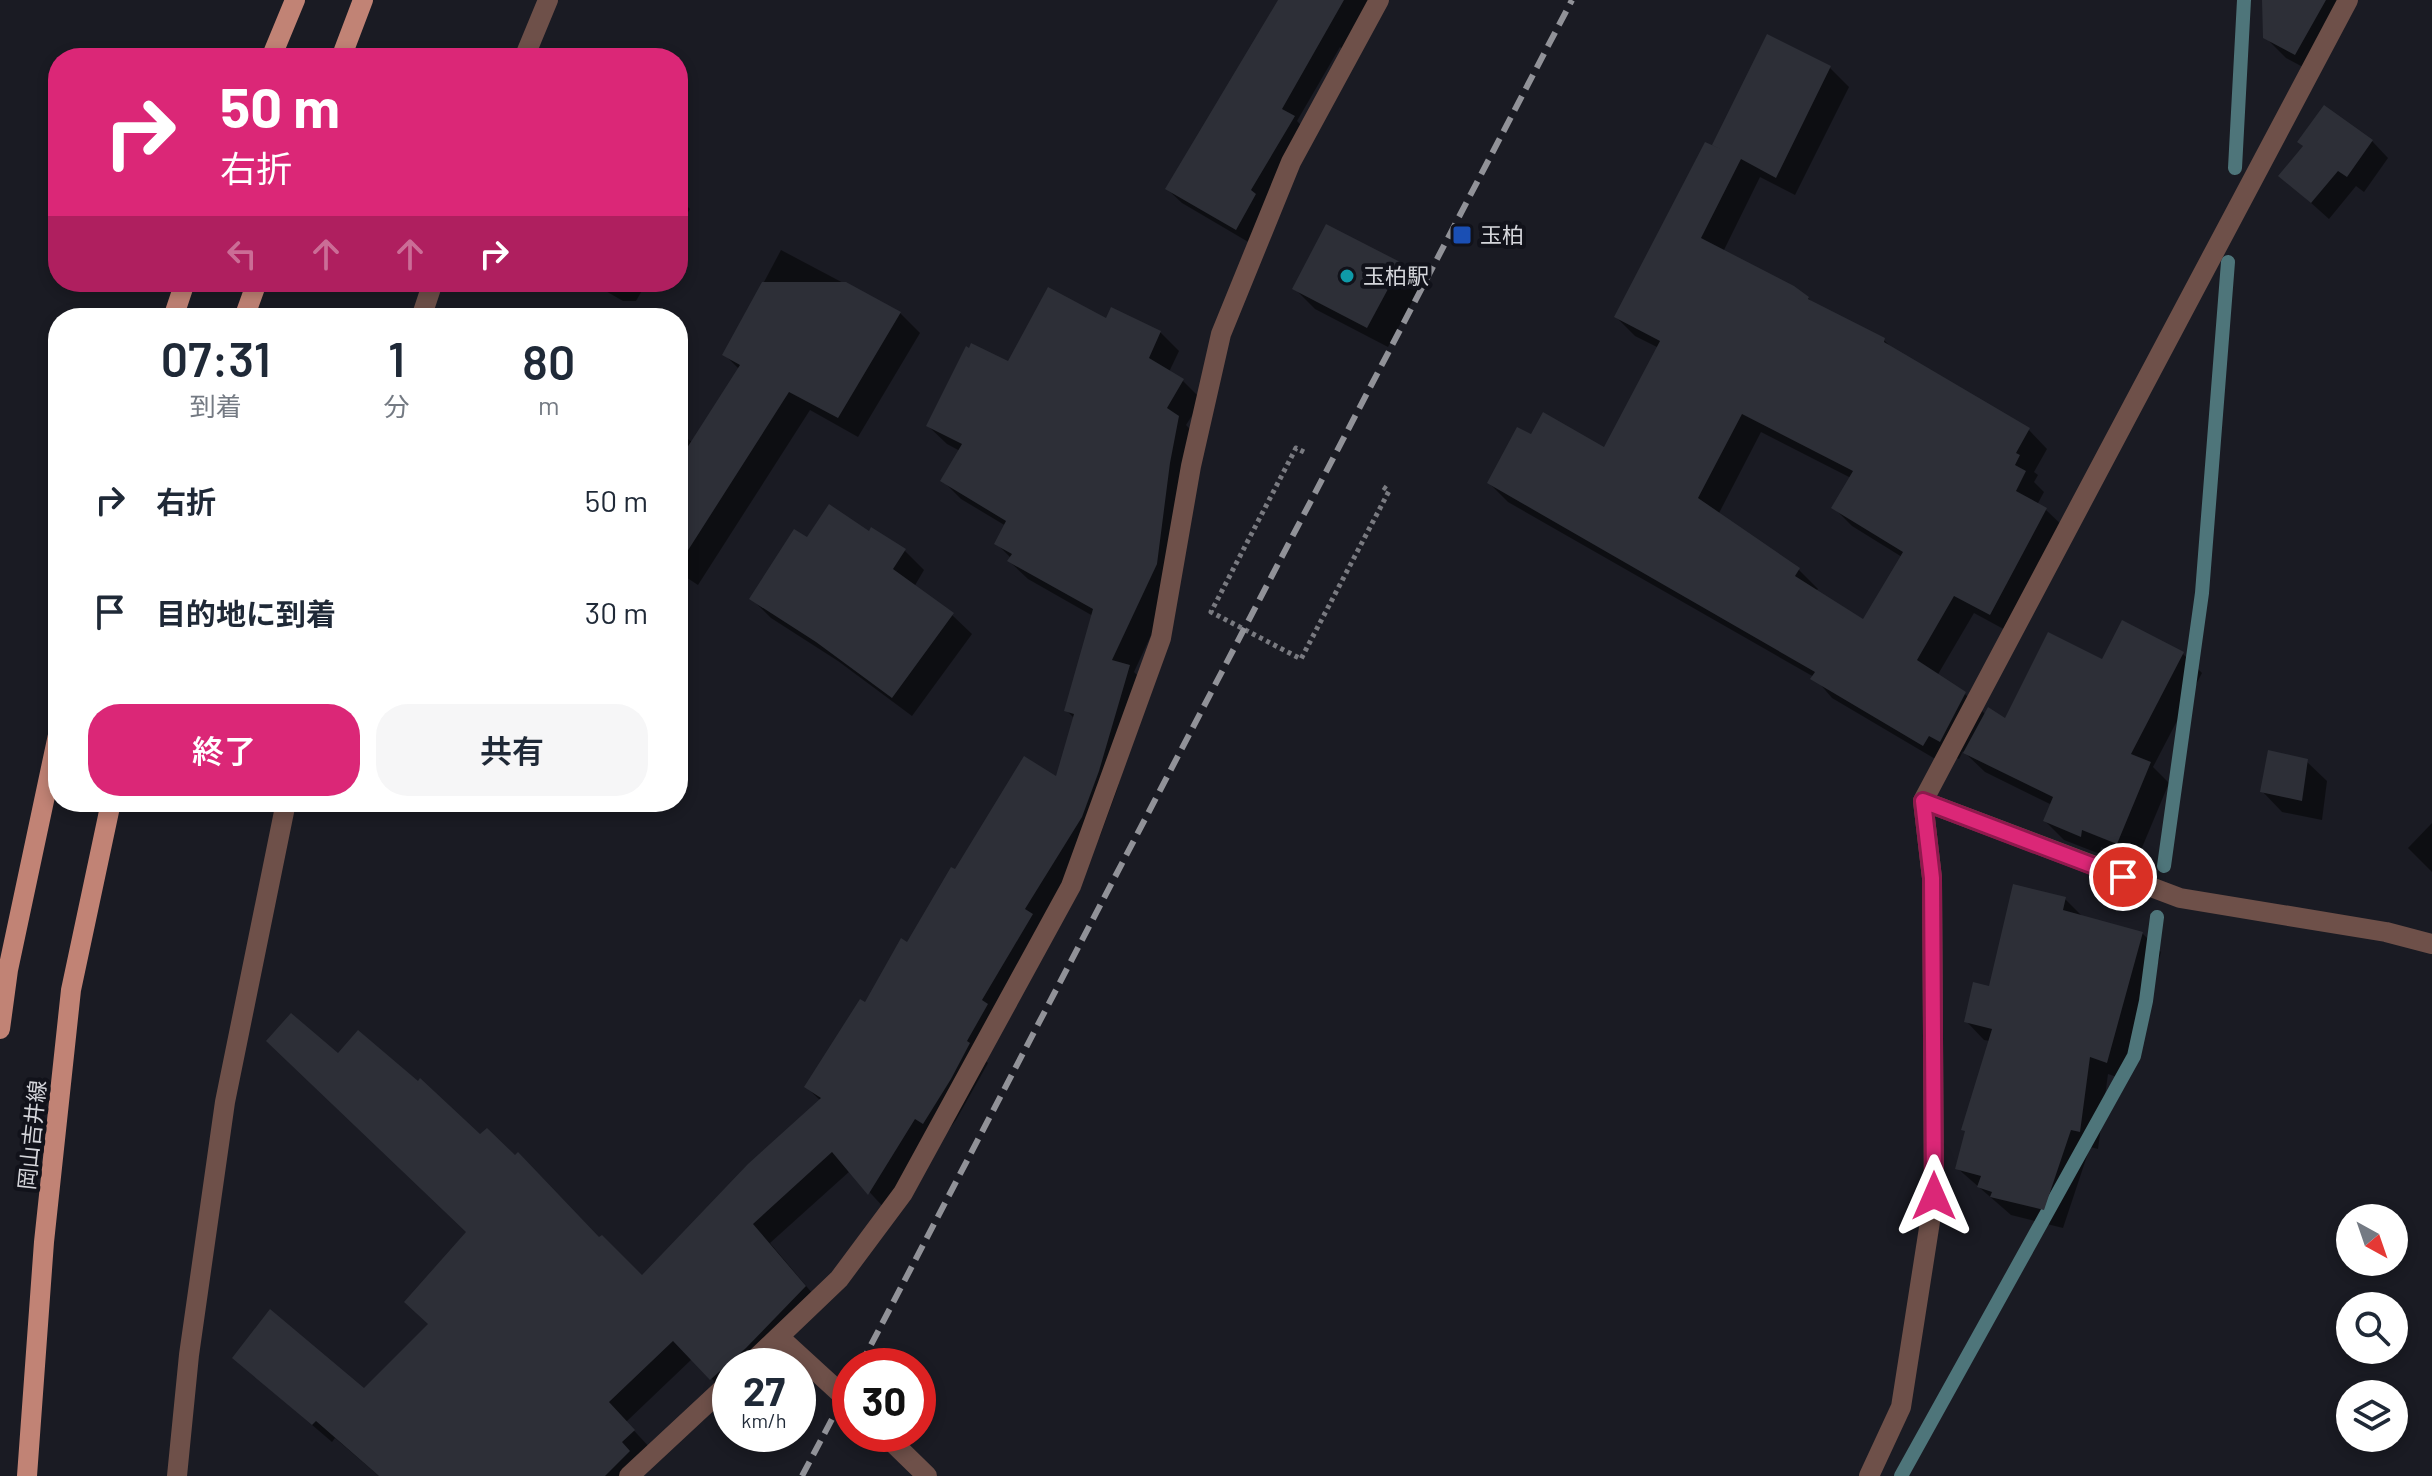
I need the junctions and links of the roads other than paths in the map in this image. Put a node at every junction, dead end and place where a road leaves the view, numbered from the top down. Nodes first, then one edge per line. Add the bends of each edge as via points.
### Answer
1 (295, 0) edge
2 (363, 0) edge
3 (548, 0) edge
4 (1379, 0) edge
5 (2348, 0) edge
6 (275, 48) edge
7 (345, 48) edge
8 (528, 48) edge
9 (48, 782) edge
10 (1923, 801) junction
11 (109, 812) edge
12 (284, 812) edge
13 (2432, 944) edge
14 (0, 1029) edge
15 (779, 1337) junction
16 (767, 1348) edge
17 (832, 1386) edge
18 (712, 1399) edge
19 (902, 1452) edge
20 (27, 1476) edge
21 (177, 1476) edge
22 (629, 1476) edge
23 (927, 1476) edge
24 (1869, 1476) edge

1 - 6 main road
2 - 7 main road
3 - 8 street
4 - 15 street via 1291,162 1221,334 1161,638 1071,886 903,1193 839,1279
5 - 10 street
9 - 14 main road
10 - 13 street via 2180,898
10 - 24 street via 1932,878 1934,1196 1901,1407
11 - 20 main road, 岡山吉井線 via 71,990 44,1242
12 - 21 street via 225,1102
15 - 16 street
15 - 17 street
18 - 22 street
19 - 23 street

